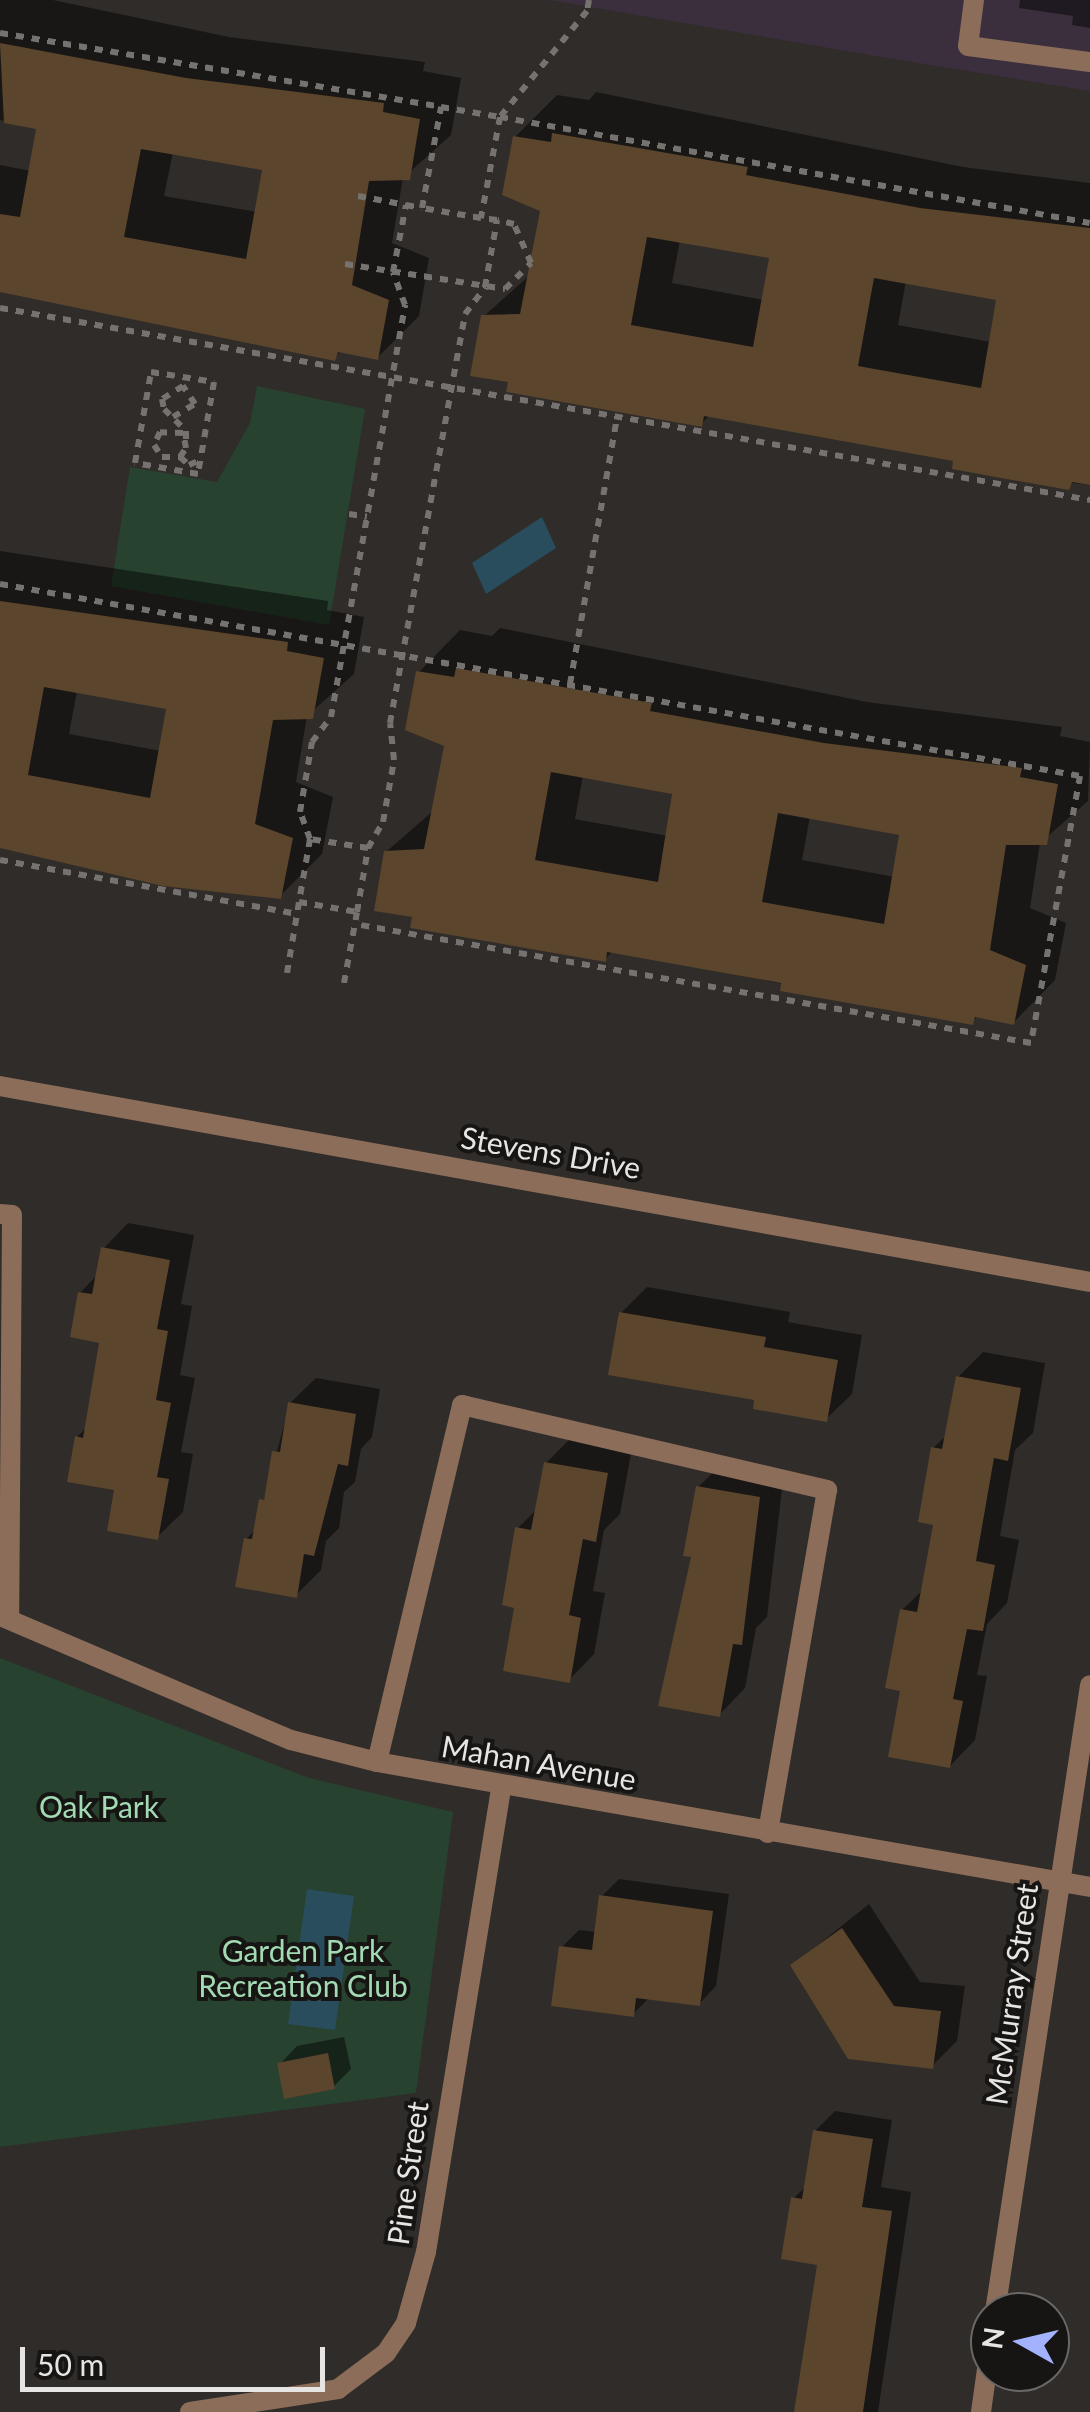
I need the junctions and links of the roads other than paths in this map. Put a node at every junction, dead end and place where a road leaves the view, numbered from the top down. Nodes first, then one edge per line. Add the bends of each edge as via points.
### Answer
1 (974, 0) edge
2 (1090, 62) edge
3 (0, 1086) edge
4 (0, 1214) edge
5 (1090, 1282) edge
6 (5, 1618) edge
7 (1090, 1684) edge
8 (377, 1762) junction
9 (501, 1788) junction
10 (768, 1834) junction
11 (1058, 1882) junction
12 (1090, 1886) edge
13 (998, 2292) edge
14 (190, 2412) edge

1 - 2 street via 968,46
3 - 5 street, Stevens Drive
4 - 6 street via 12,1215
6 - 8 street, Mahan Avenue via 291,1740
7 - 11 street, McMurray Street
8 - 9 street, Mahan Avenue
8 - 10 street via 462,1405 827,1490
9 - 10 street, Mahan Avenue
9 - 14 street, Pine Street via 426,2252 406,2323 364,2373 338,2388
10 - 11 street, Mahan Avenue
11 - 12 street, Mahan Avenue
11 - 13 street, McMurray Street

